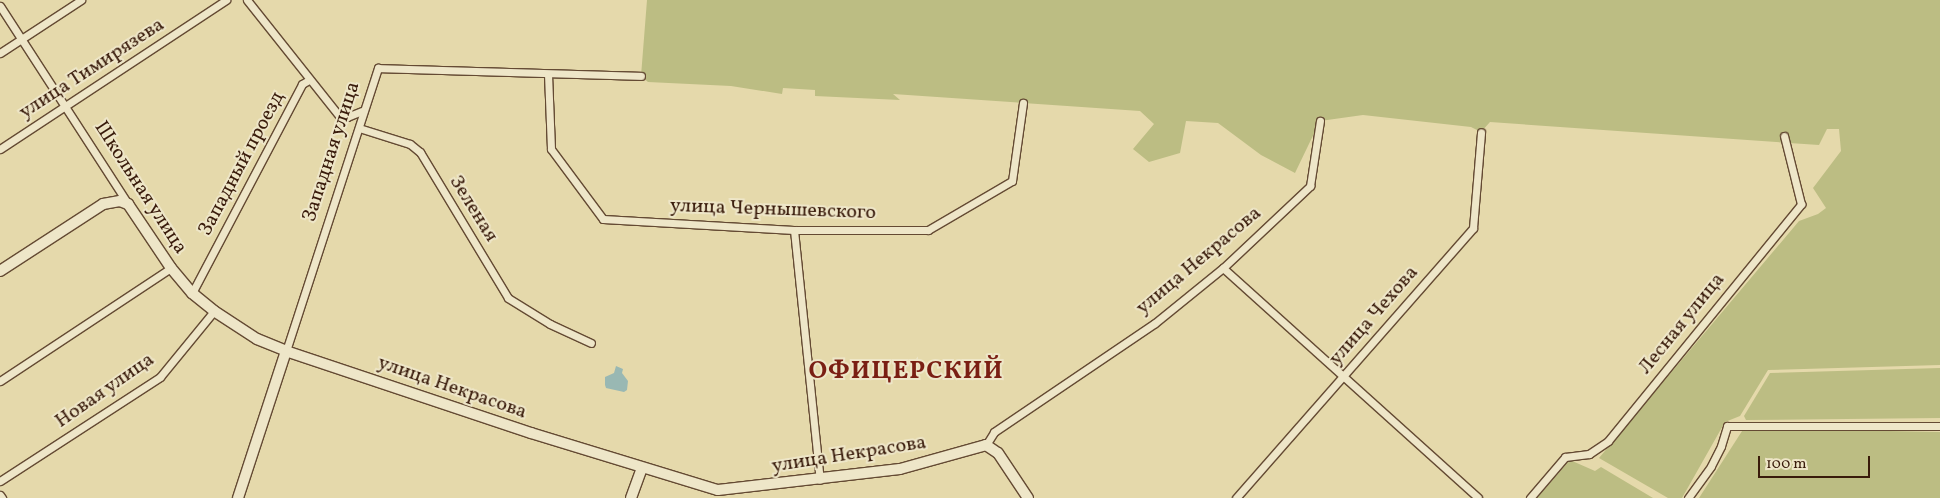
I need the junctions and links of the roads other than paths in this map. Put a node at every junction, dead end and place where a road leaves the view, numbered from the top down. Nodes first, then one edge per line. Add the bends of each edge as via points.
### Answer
1 (81, 0) edge
2 (226, 0) edge
3 (247, 0) edge
4 (0, 6) edge
5 (20, 39) junction
6 (0, 53) edge
7 (548, 74) junction
8 (642, 76) dead end
9 (309, 80) junction
10 (1023, 103) dead end
11 (65, 106) junction
12 (362, 111) junction
13 (1320, 121) dead end
14 (359, 128) junction
15 (1481, 132) dead end
16 (1784, 136) dead end
17 (0, 149) edge
18 (128, 204) junction
19 (794, 230) junction
20 (171, 268) junction
21 (1224, 268) junction
22 (0, 271) edge
23 (192, 293) junction
24 (214, 311) junction
25 (591, 343) dead end
26 (286, 351) junction
27 (1344, 375) junction
28 (0, 381) edge
29 (1940, 426) edge
30 (986, 445) junction
31 (642, 468) junction
32 (820, 480) junction
33 (0, 481) edge
34 (0, 495) edge
35 (2, 498) edge
36 (238, 498) edge
37 (631, 498) edge
38 (1028, 498) edge
39 (1236, 498) edge
40 (1478, 498) edge
41 (1530, 498) edge
42 (1688, 498) edge

1 - 5 street
2 - 11 street, улица Тимирязева
3 - 9 street
4 - 5 street, Школьная улица
5 - 6 street
5 - 11 street, Школьная улица
7 - 8 street, Западная улица
7 - 12 street, Западная улица via 378,68
7 - 19 street, улица Чернышевского via 551,149 603,220
9 - 12 street via 340,117
9 - 23 street, Западный проезд via 302,84
10 - 19 street, улица Чернышевского via 1012,181 928,230
11 - 17 street, улица Тимирязева
11 - 18 street, Школьная улица
12 - 14 street, Западная улица
13 - 21 street, улица Некрасова via 1310,186
14 - 25 street, Зеленая via 410,144 420,152 508,298 550,324
14 - 26 street, Западная улица
15 - 27 street, улица Чехова via 1473,228
16 - 41 street, Лесная улица via 1801,204 1608,441 1589,454 1565,457
18 - 20 street, Школьная улица
18 - 22 street via 120,201 103,204
19 - 32 street
20 - 23 street, Школьная улица
20 - 28 street
21 - 27 street
21 - 30 street, улица Некрасова via 1155,323 994,432
23 - 24 street, Школьная улица
24 - 26 street, Школьная улица via 257,339
24 - 33 street, Новая улица via 160,377
26 - 31 street, улица Некрасова
26 - 36 street, Западная улица
27 - 39 street, улица Чехова
27 - 40 street
29 - 42 street via 1726,426 1711,466
30 - 32 street, улица Некрасова via 900,469
30 - 38 street via 998,453
31 - 32 street, улица Некрасова via 718,490
31 - 37 street
34 - 35 street

